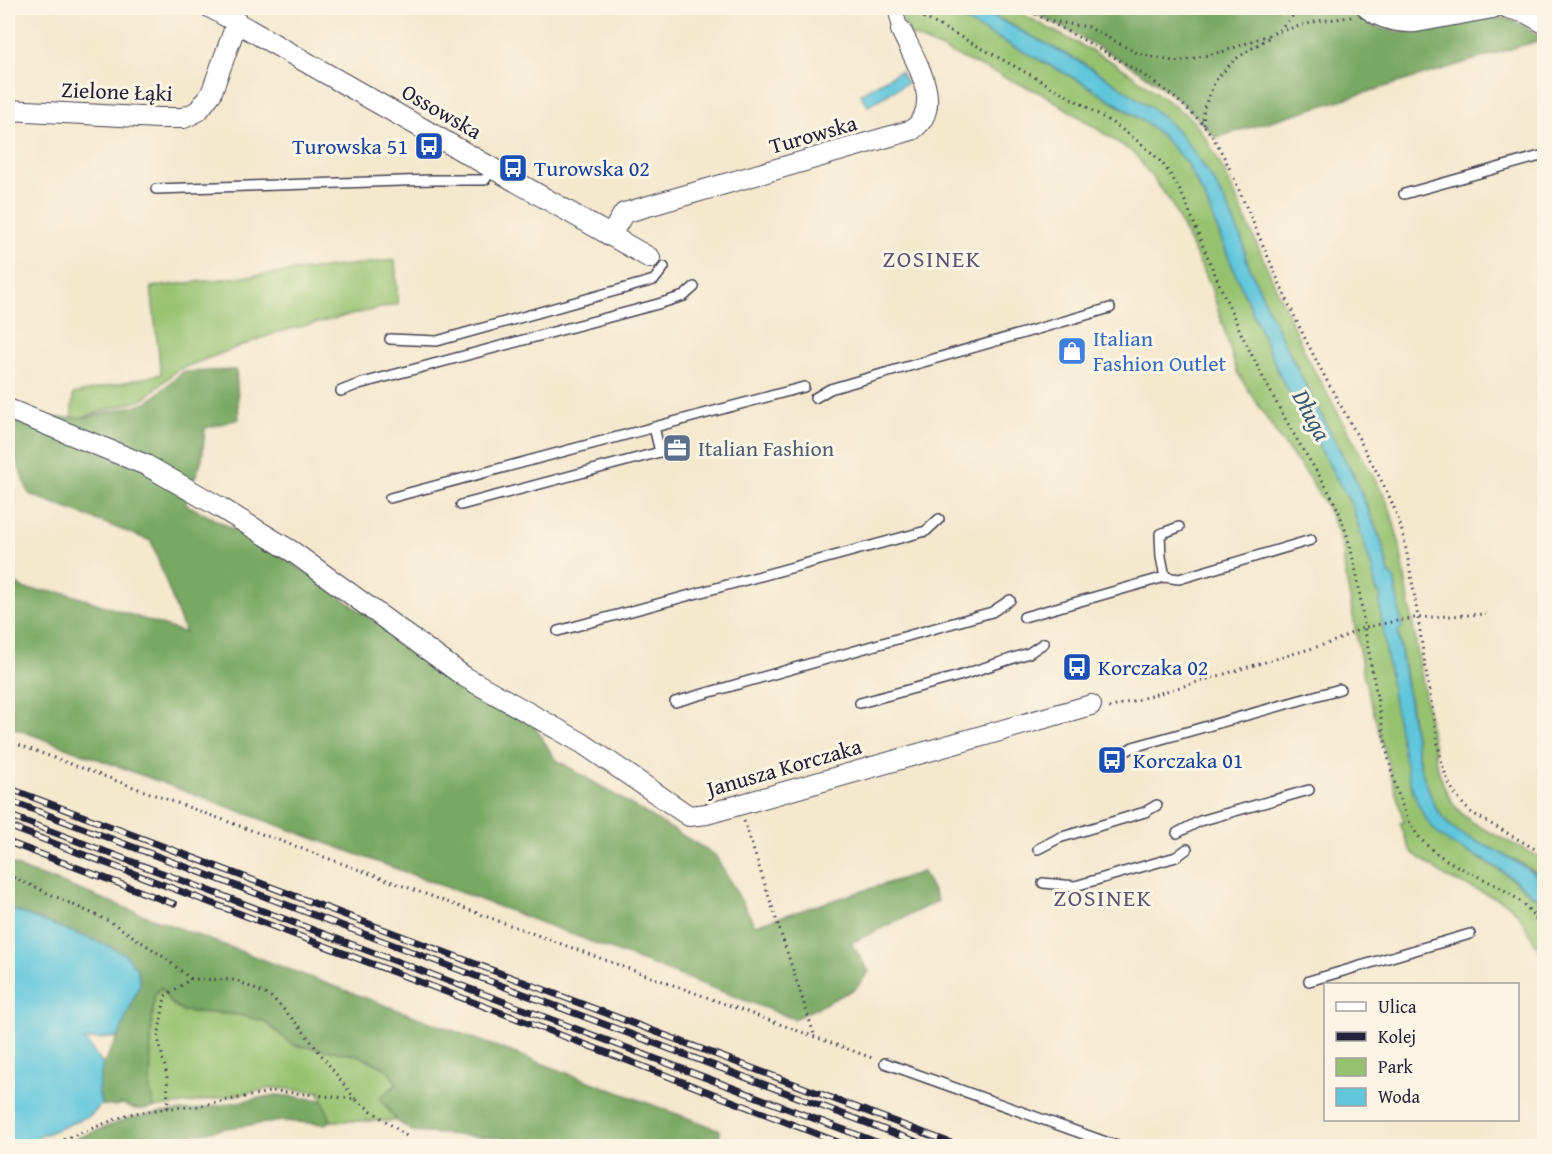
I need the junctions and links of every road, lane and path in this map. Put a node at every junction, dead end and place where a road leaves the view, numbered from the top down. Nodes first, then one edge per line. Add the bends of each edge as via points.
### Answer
1 (211, 8) edge
2 (902, 8) edge
3 (1025, 8) edge
4 (1300, 8) edge
5 (1493, 8) edge
6 (1508, 8) edge
7 (1364, 12) edge
8 (1048, 20) junction
9 (237, 22) junction
10 (1545, 23) edge
11 (902, 30) joint
12 (1277, 32) junction
13 (8, 110) edge
14 (1204, 126) junction
15 (1545, 155) edge
16 (493, 167) junction
17 (156, 189) dead end
18 (1404, 194) dead end
19 (610, 236) junction
20 (657, 262) joint
21 (694, 287) dead end
22 (1110, 308) dead end
23 (390, 339) dead end
24 (804, 387) dead end
25 (341, 391) dead end
26 (815, 398) dead end
27 (8, 409) edge
28 (654, 427) junction
29 (390, 498) dead end
30 (461, 505) dead end
31 (939, 519) dead end
32 (1179, 527) dead end
33 (1311, 540) dead end
34 (1165, 577) junction
35 (1010, 600) dead end
36 (1486, 614) dead end
37 (1024, 617) dead end
38 (1415, 618) junction
39 (1365, 627) junction
40 (558, 631) dead end
41 (1044, 643) dead end
42 (1340, 689) dead end
43 (675, 702) dead end
44 (860, 703) dead end
45 (1098, 707) joint
46 (8, 741) edge
47 (1123, 753) dead end
48 (1308, 790) dead end
49 (1157, 804) dead end
50 (738, 805) junction
51 (1177, 833) dead end
52 (1038, 849) dead end
53 (1187, 849) dead end
54 (1545, 854) edge
55 (8, 875) edge
56 (1043, 883) dead end
57 (1545, 931) edge
58 (1470, 934) dead end
59 (191, 979) junction
60 (1309, 981) dead end
61 (815, 1037) junction
62 (885, 1063) joint
63 (355, 1099) junction
64 (168, 1108) junction
65 (408, 1137) dead end
66 (47, 1146) edge
67 (1117, 1146) edge

1 - 9 street, Ossowska
2 - 11 street, Turowska via 897,16
2 - 39 path via 1082,104 1124,131 1167,169 1262,373 1336,507 1353,557
3 - 8 path
4 - 12 path
5 - 7 street via 1407,23
6 - 10 street
7 - 12 path
8 - 12 path via 1088,27 1139,54 1178,62
8 - 14 path via 1139,72
9 - 13 street, Zielone Łąki via 211,94 198,111 184,118
9 - 16 street, Ossowska
11 - 19 street, Turowska via 928,98 927,112 918,126 905,133 624,213
12 - 14 path via 1234,60 1215,81 1203,110
14 - 38 path via 1233,178 1315,359 1396,510 1404,538
15 - 18 lane
16 - 17 lane via 485,180
16 - 19 street, Ossowska
19 - 20 street, Ossowska
20 - 23 lane via 654,280 437,341
21 - 25 lane via 684,296 658,304
22 - 26 lane via 830,389
24 - 28 lane
27 - 50 street, Janusza Korczaka via 146,465 221,508 293,552 465,676 582,743 689,816
28 - 29 lane
28 - 30 lane via 660,452
31 - 40 lane via 926,531
32 - 34 lane via 1160,534
33 - 34 lane via 1179,579
34 - 37 lane
35 - 43 lane via 992,612
36 - 38 path
38 - 39 path
38 - 54 path via 1442,762 1458,798 1478,817
39 - 45 path via 1330,643
39 - 57 path via 1388,755 1409,821 1432,851 1507,892 1530,911
41 - 44 lane via 1029,653 959,676
42 - 47 lane
45 - 50 street, Janusza Korczaka
46 - 61 path
48 - 51 lane via 1200,821
49 - 52 lane via 1145,812 1059,838
50 - 61 path
53 - 56 lane via 1176,856 1075,886
55 - 59 path via 111,922
58 - 60 lane
59 - 63 path via 236,980 273,998
59 - 64 path via 165,996 158,1038 167,1075
61 - 62 path
62 - 67 lane
63 - 64 path via 276,1091
63 - 65 path
64 - 66 path via 129,1114

